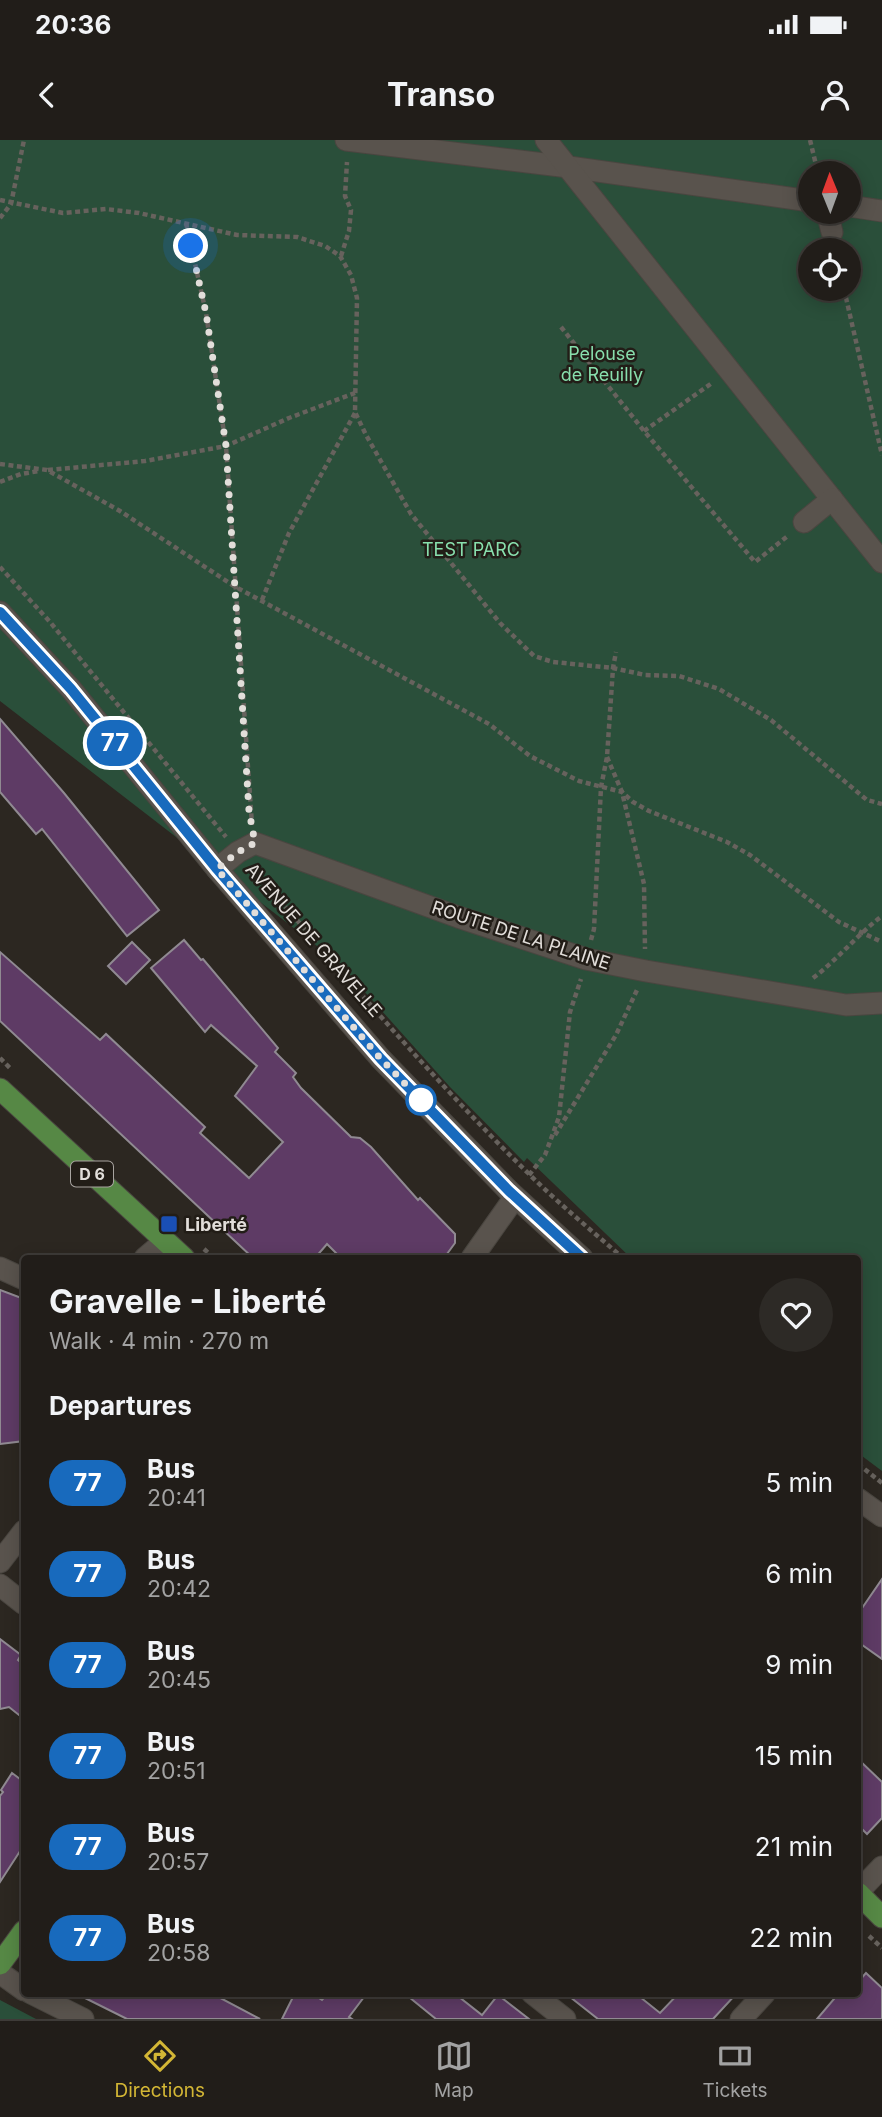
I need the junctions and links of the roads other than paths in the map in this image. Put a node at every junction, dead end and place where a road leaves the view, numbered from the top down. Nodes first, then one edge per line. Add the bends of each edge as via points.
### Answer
1 (347, 140) edge
2 (546, 140) edge
3 (569, 167) junction
4 (798, 199) edge
5 (861, 208) edge
6 (882, 211) edge
7 (832, 499) junction
8 (804, 522) road end
9 (882, 562) edge
10 (0, 612) edge
11 (217, 869) junction
12 (882, 1003) edge
13 (0, 1089) edge
14 (515, 1197) junction
15 (164, 1241) junction
16 (148, 1255) edge
17 (180, 1255) edge
18 (474, 1255) edge
19 (579, 1255) edge
20 (0, 1268) edge
21 (21, 1278) edge
22 (861, 1501) edge
23 (882, 1516) edge
24 (21, 1535) edge
25 (0, 1562) edge
26 (0, 1585) edge
27 (21, 1602) edge
28 (882, 1867) edge
29 (861, 1889) edge
30 (861, 1895) edge
31 (882, 1917) edge
32 (21, 1935) edge
33 (0, 1964) edge
34 (0, 1973) edge
35 (21, 1988) edge
36 (39, 1997) edge
37 (537, 1997) edge
38 (761, 1997) edge
39 (83, 2019) edge
40 (565, 2019) edge
41 (741, 2019) edge

1 - 3 street
2 - 3 street
3 - 4 street
3 - 7 street
5 - 6 street
7 - 8 street
7 - 9 street
10 - 11 street, AVENUE DE GRAVELLE via 71,689
11 - 12 street, ROUTE DE LA PLAINE via 247,847 586,959 846,1005
11 - 14 street, AVENUE DE GRAVELLE via 381,1059
13 - 15 main road, D 6
14 - 18 street
14 - 19 street, AVENUE DE GRAVELLE
15 - 16 street
15 - 17 main road, D 6
20 - 21 street
22 - 23 street
24 - 25 street
26 - 27 street
28 - 29 street
30 - 31 main road
32 - 33 main road
34 - 35 street
36 - 39 street
37 - 40 street
38 - 41 street

